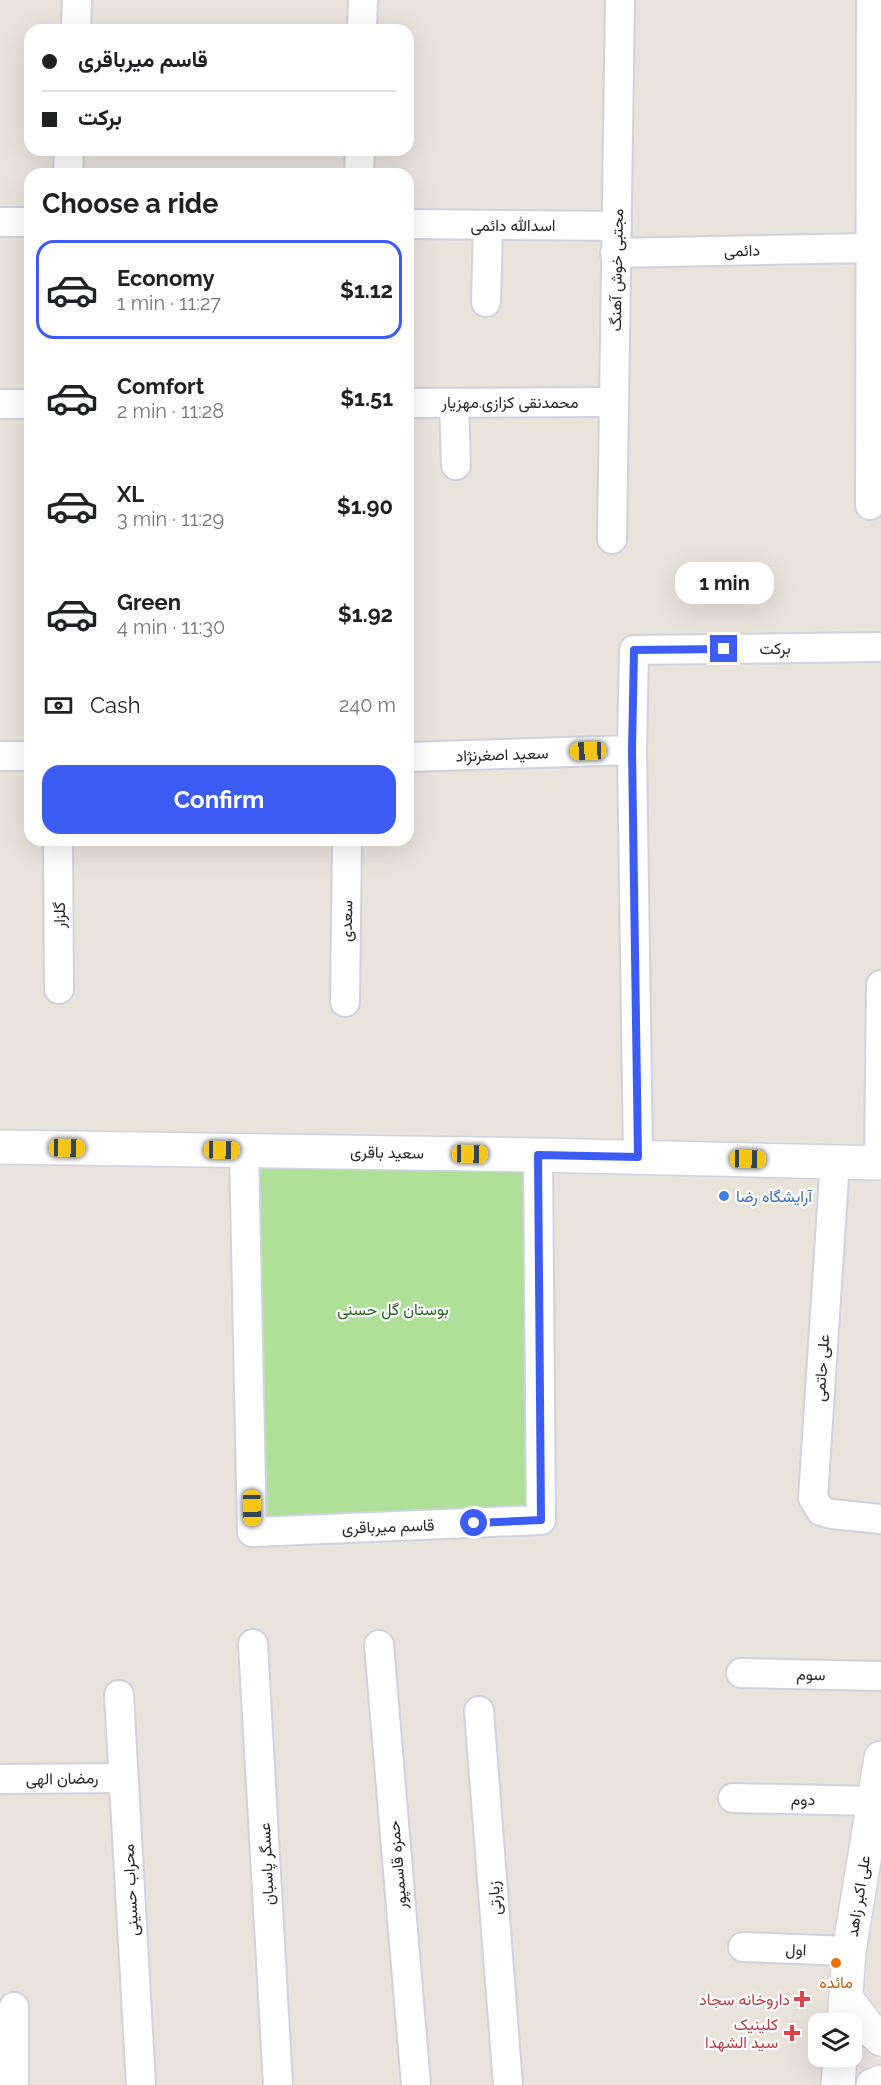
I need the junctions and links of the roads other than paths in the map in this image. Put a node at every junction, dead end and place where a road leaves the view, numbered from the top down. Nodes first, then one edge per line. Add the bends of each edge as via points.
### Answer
1 (77, 0) edge
2 (363, 0) edge
3 (620, 0) edge
4 (871, 0) edge
5 (76, 24) edge
6 (362, 24) edge
7 (0, 222) edge
8 (24, 222) edge
9 (414, 224) edge
10 (488, 225) junction
11 (0, 236) edge
12 (616, 239) junction
13 (869, 248) junction
14 (486, 302) dead end
15 (613, 402) junction
16 (414, 403) edge
17 (454, 403) junction
18 (0, 404) edge
19 (24, 404) edge
20 (456, 465) dead end
21 (870, 505) dead end
22 (612, 539) dead end
23 (881, 647) edge
24 (632, 750) junction
25 (0, 756) edge
26 (24, 756) edge
27 (414, 756) edge
28 (58, 846) edge
29 (347, 846) edge
30 (881, 986) edge
31 (59, 989) dead end
32 (345, 1002) dead end
33 (0, 1147) edge
34 (244, 1150) junction
35 (538, 1155) junction
36 (638, 1157) junction
37 (836, 1161) junction
38 (880, 1162) edge
39 (881, 1519) edge
40 (253, 1644) dead end
41 (378, 1645) dead end
42 (741, 1672) dead end
43 (881, 1676) edge
44 (119, 1695) dead end
45 (479, 1711) dead end
46 (881, 1758) edge
47 (123, 1778) junction
48 (0, 1779) edge
49 (733, 1798) dead end
50 (874, 1801) junction
51 (743, 1947) dead end
52 (849, 1951) junction
53 (14, 2007) dead end
54 (845, 2011) edge
55 (881, 2039) edge
56 (839, 2067) edge
57 (881, 2082) edge
58 (14, 2085) edge
59 (141, 2085) edge
60 (278, 2085) edge
61 (416, 2085) edge
62 (508, 2085) edge
63 (837, 2085) edge
64 (873, 2085) edge

1 - 5 street
2 - 6 street
3 - 12 street, مجتبی خوش آهنگ
4 - 13 street
7 - 8 street
7 - 11 street
9 - 10 street, اسدالله دائمی
10 - 12 street, اسدالله دائمی
10 - 14 street
12 - 13 street, دائمی
12 - 15 street, مجتبی خوش آهنگ
13 - 21 street
15 - 17 street, محمدنقی کزازی.مهزیار
15 - 22 street, مجتبی خوش آهنگ
16 - 17 street, محمدنقی کزازی.مهزیار
17 - 20 street
18 - 19 street
23 - 24 street, برکت via 634,650
24 - 27 street, سعید اصغرنژاد
24 - 36 street
25 - 26 street
28 - 31 street, گلزار
29 - 32 street, سعدی
30 - 38 street
33 - 34 street, سعید باقری
34 - 35 street, سعید باقری
34 - 35 street, قاسم میرباقری via 252,1532 541,1520
35 - 36 street, سعید باقری
36 - 37 street, سعید باقری
37 - 38 street, سعید باقری
37 - 39 street, علی حاتمی via 813,1498 821,1511
40 - 60 street, عسگر پاسبان
41 - 61 street, حمزه قاسمپور
42 - 43 street, سوم
44 - 47 street, محراب حسینی
45 - 62 street, زیارتی
46 - 50 street, علی اکبر زاهد
47 - 48 street, رمضان الهی
47 - 59 street, محراب حسینی
49 - 50 street, دوم
50 - 52 street, علی اکبر زاهد
51 - 52 street, اول
52 - 54 street, علی اکبر زاهد
53 - 58 street
54 - 55 street, علی اکبر زاهد
56 - 63 street
57 - 64 street

